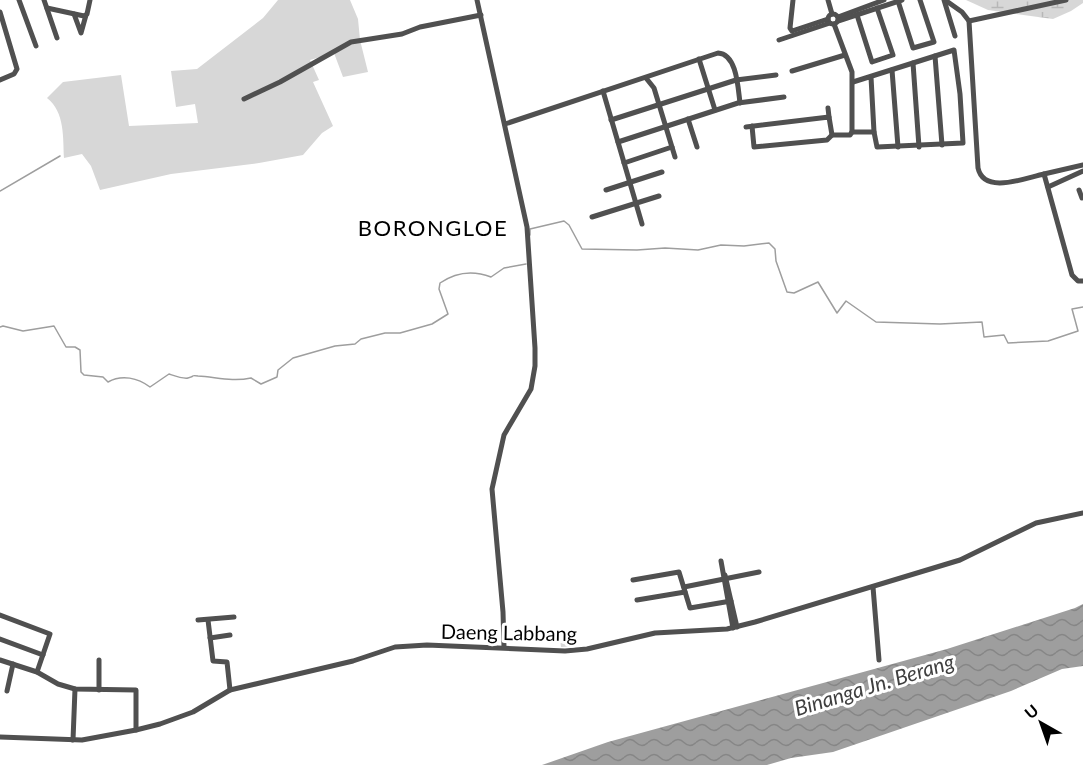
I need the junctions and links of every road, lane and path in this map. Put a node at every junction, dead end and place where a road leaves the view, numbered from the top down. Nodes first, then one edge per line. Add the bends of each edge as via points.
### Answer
1 (20, 0) edge
2 (44, 0) edge
3 (90, 0) edge
4 (477, 0) edge
5 (793, 0) edge
6 (828, 0) edge
7 (884, 0) edge
8 (920, 0) edge
9 (945, 0) edge
10 (1066, 0) edge
11 (900, 1) edge
12 (47, 8) junction
13 (877, 8) junction
14 (956, 8) junction
15 (947, 10) junction
16 (0, 12) edge
17 (74, 14) junction
18 (86, 15) junction
19 (481, 15) junction
20 (857, 15) junction
21 (833, 20) junction
22 (969, 21) junction
23 (955, 36) dead end
24 (57, 38) dead end
25 (779, 40) dead end
26 (36, 46) dead end
27 (845, 55) junction
28 (935, 56) junction
29 (699, 59) junction
30 (913, 63) junction
31 (892, 70) junction
32 (792, 71) dead end
33 (776, 75) dead end
34 (871, 77) junction
35 (646, 78) junction
36 (0, 80) edge
37 (736, 80) junction
38 (853, 82) junction
39 (708, 89) junction
40 (603, 91) junction
41 (784, 97) dead end
42 (244, 99) dead end
43 (740, 103) junction
44 (659, 105) junction
45 (828, 108) dead end
46 (715, 110) junction
47 (829, 117) junction
48 (688, 118) junction
49 (611, 120) junction
50 (505, 124) junction
51 (665, 126) junction
52 (852, 132) junction
53 (874, 132) junction
54 (832, 135) junction
55 (618, 142) junction
56 (942, 145) junction
57 (672, 147) junction
58 (697, 147) dead end
59 (898, 147) junction
60 (919, 147) junction
61 (675, 157) dead end
62 (624, 163) junction
63 (1083, 165) edge
64 (1083, 171) edge
65 (662, 172) dead end
66 (1044, 174) junction
67 (630, 183) junction
68 (1048, 187) junction
69 (606, 190) dead end
70 (1079, 190) dead end
71 (659, 196) dead end
72 (1083, 199) edge
73 (636, 203) junction
74 (592, 217) dead end
75 (642, 224) dead end
76 (1083, 281) edge
77 (1083, 513) edge
78 (721, 561) dead end
79 (759, 572) dead end
80 (725, 577) junction
81 (633, 580) dead end
82 (873, 587) junction
83 (684, 590) junction
84 (637, 600) dead end
85 (729, 601) junction
86 (0, 615) edge
87 (234, 617) dead end
88 (198, 620) dead end
89 (208, 620) junction
90 (735, 627) junction
91 (230, 635) dead end
92 (210, 638) junction
93 (0, 639) edge
94 (504, 647) junction
95 (43, 655) junction
96 (0, 660) edge
97 (99, 660) dead end
98 (879, 660) dead end
99 (13, 664) junction
100 (37, 672) junction
101 (75, 688) junction
102 (99, 690) junction
103 (230, 690) junction
104 (7, 691) dead end
105 (136, 730) junction
106 (0, 737) edge
107 (73, 740) junction

1 - 26 street
2 - 12 street
3 - 18 street
4 - 19 street
5 - 21 street via 792,31
6 - 21 street
7 - 21 street
8 - 11 street via 934,42 913,48
9 - 14 street
9 - 15 street
10 - 22 street
11 - 13 street
12 - 17 street
12 - 24 street
13 - 20 street
13 - 20 street via 893,55 872,62
14 - 15 street
14 - 22 street
15 - 23 street
16 - 36 street via 17,70
17 - 18 street
17 - 18 street via 81,33
19 - 42 street via 351,42
19 - 50 street
20 - 21 street
21 - 25 street
21 - 27 street
22 - 66 street via 981,177 995,184
27 - 32 street
27 - 38 street
28 - 30 street
28 - 56 street
28 - 56 street via 954,51 960,94 963,143
29 - 35 street
29 - 37 street via 718,53 726,55
29 - 39 street
30 - 31 street
30 - 60 street
31 - 34 street
31 - 59 street
33 - 37 street
34 - 38 street
34 - 53 street
35 - 40 street
35 - 44 street via 652,83
37 - 39 street
37 - 43 street
38 - 52 street
39 - 44 street
39 - 46 street
40 - 49 street
40 - 50 street
41 - 43 street
43 - 46 street
44 - 49 street
44 - 51 street
45 - 47 street
46 - 48 street
47 - 54 street
47 - 54 street via 749,126 754,147 827,140
48 - 51 street
48 - 58 street
49 - 55 street
50 - 94 street via 527,227 536,361 531,389 504,435 492,489
51 - 55 street
51 - 57 street
52 - 53 street
52 - 54 street
53 - 59 street via 877,147
55 - 62 street
56 - 60 street
57 - 61 street
57 - 62 street
59 - 60 street
62 - 67 street
63 - 66 street
64 - 68 street
65 - 67 street
66 - 68 street
67 - 69 street
67 - 73 street
68 - 76 street via 1072,275
70 - 72 street
71 - 73 street
73 - 74 street
73 - 75 street
77 - 82 street, Daeng Labbang via 1028,525 967,557
78 - 80 street
79 - 80 street
80 - 83 street
80 - 85 street
81 - 83 street via 679,572
82 - 90 street, Daeng Labbang
82 - 98 street
83 - 84 street
83 - 85 street via 690,608
85 - 90 street
86 - 95 street via 50,634
87 - 89 street
88 - 89 street
89 - 92 street
90 - 94 street, Daeng Labbang via 655,633 577,650
91 - 92 street
92 - 103 street via 213,661 227,662
93 - 95 street
94 - 103 street, Daeng Labbang via 395,646 353,661
95 - 100 street
96 - 99 street
97 - 102 street
99 - 100 street
99 - 104 street
100 - 101 street
101 - 102 street
101 - 107 street
102 - 105 street via 136,690
103 - 105 street, Daeng Labbang via 193,712
105 - 107 street, Daeng Labbang
106 - 107 street, Daeng Labbang

